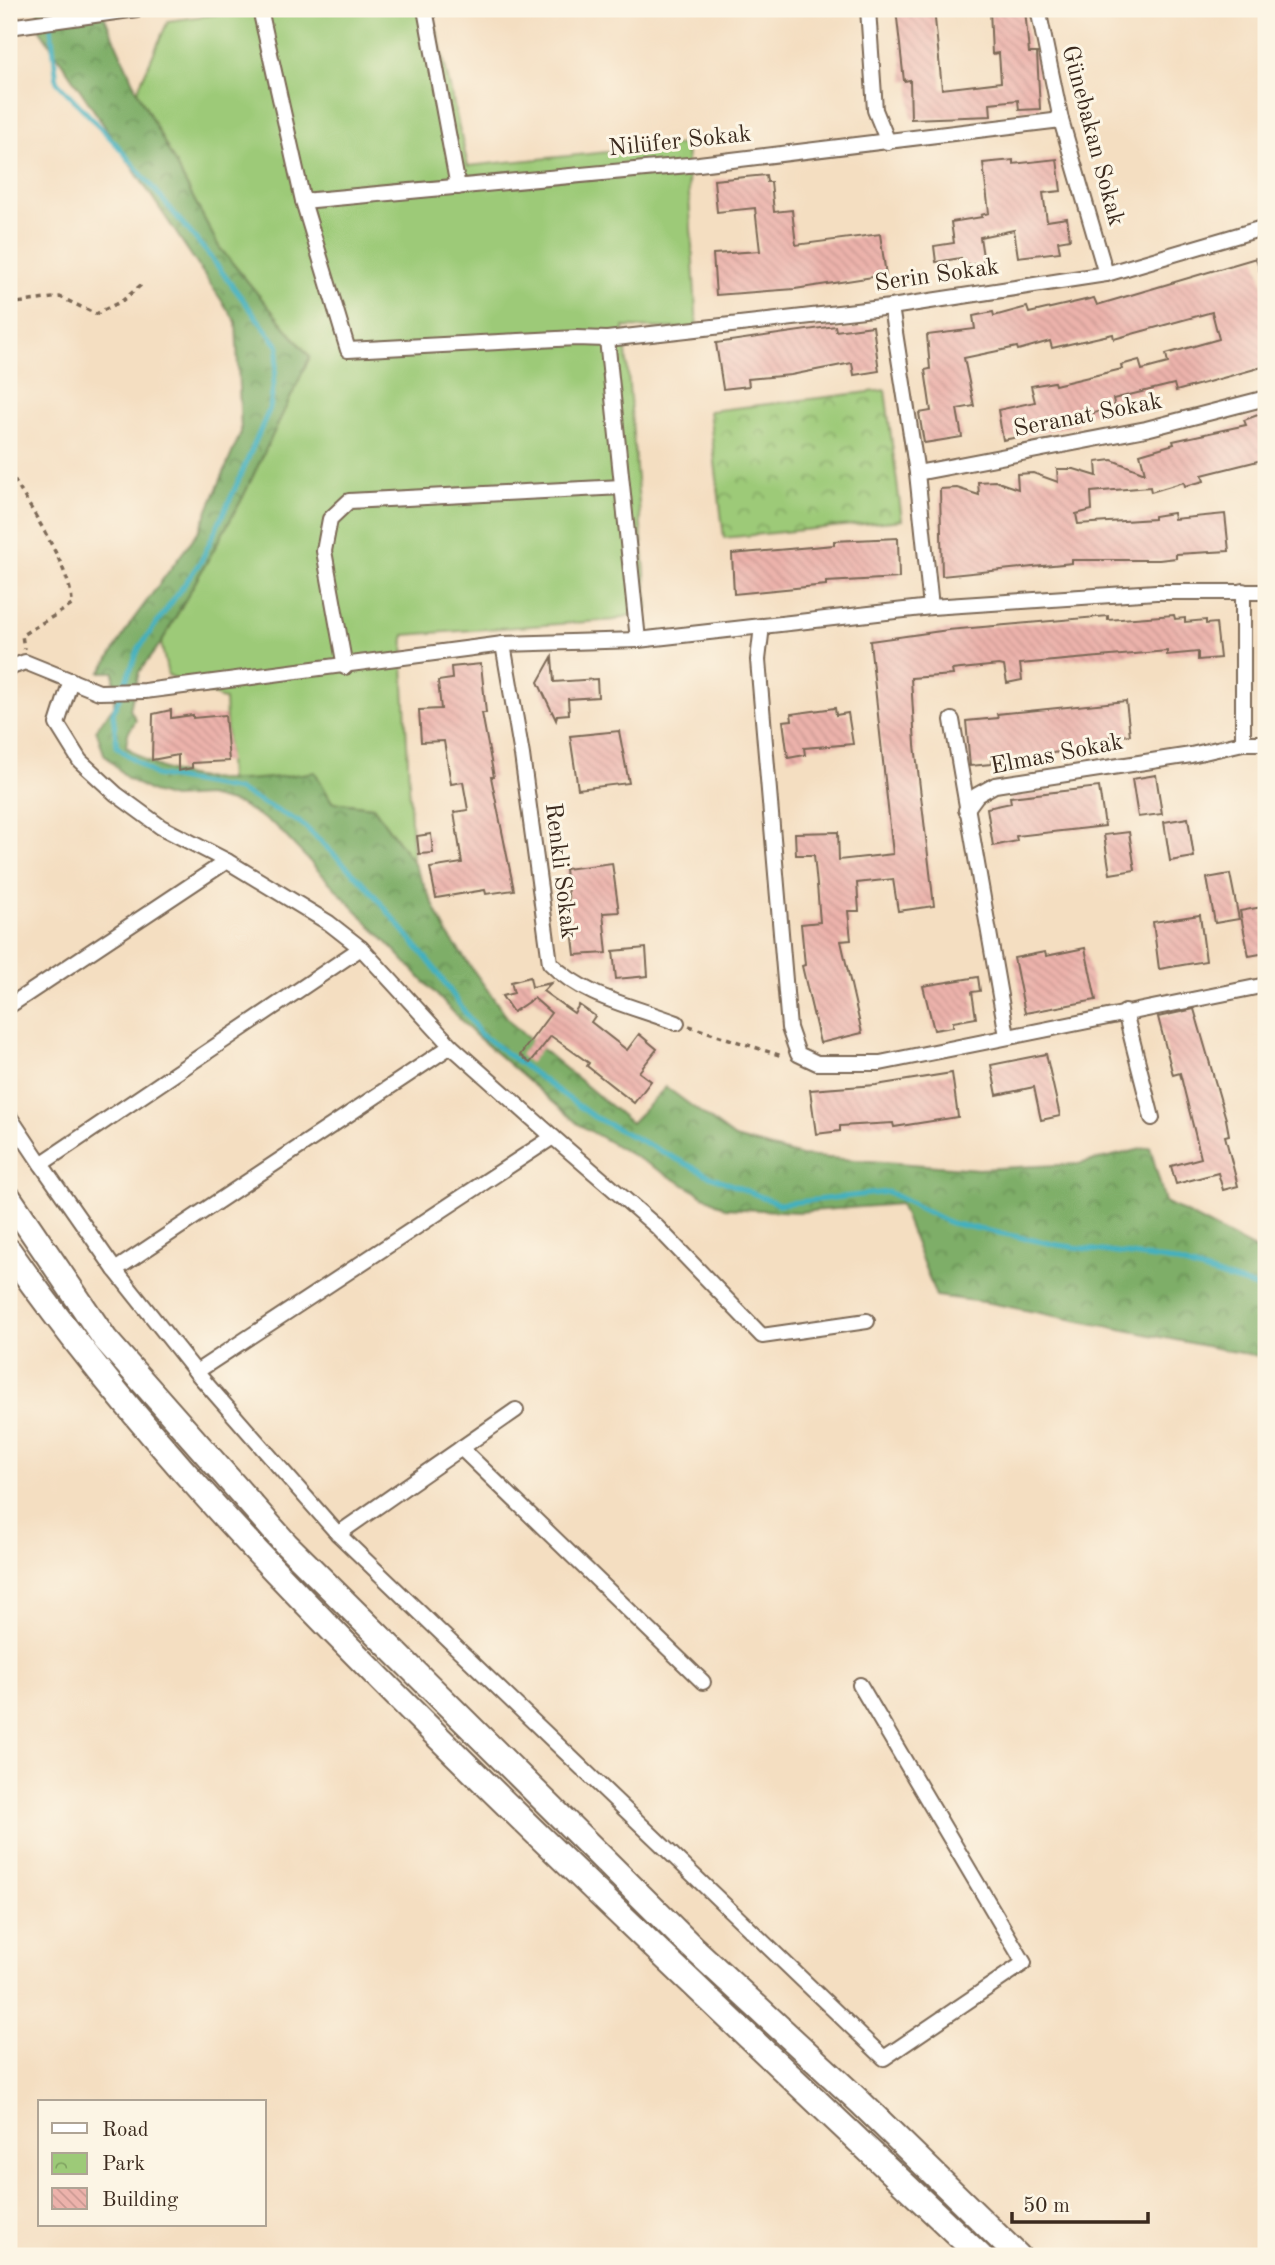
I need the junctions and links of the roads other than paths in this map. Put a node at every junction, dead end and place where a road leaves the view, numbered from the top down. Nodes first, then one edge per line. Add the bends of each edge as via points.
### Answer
1 (137, 9) edge
2 (260, 9) edge
3 (425, 9) edge
4 (868, 9) edge
5 (1038, 9) edge
6 (9, 27) edge
7 (1061, 120) junction
8 (888, 142) junction
9 (458, 187) junction
10 (303, 201) junction
11 (1266, 227) edge
12 (1106, 274) junction
13 (891, 307) junction
14 (607, 339) junction
15 (1266, 398) edge
16 (917, 473) junction
17 (622, 487) junction
18 (1243, 591) junction
19 (1266, 592) edge
20 (931, 607) junction
21 (762, 626) junction
22 (638, 640) junction
23 (503, 644) junction
24 (345, 667) junction
25 (9, 668) edge
26 (71, 680) junction
27 (953, 720) dead end
28 (1243, 743) junction
29 (1266, 743) edge
30 (966, 810) junction
31 (227, 861) junction
32 (360, 948) junction
33 (1266, 985) edge
34 (9, 1006) edge
35 (1125, 1012) junction
36 (677, 1023) road end
37 (1007, 1036) junction
38 (451, 1046) junction
39 (9, 1116) edge
40 (1153, 1118) dead end
41 (553, 1137) junction
42 (41, 1164) junction
43 (9, 1183) edge
44 (9, 1198) edge
45 (9, 1251) edge
46 (115, 1270) junction
47 (866, 1321) dead end
48 (105, 1339) junction
49 (196, 1372) junction
50 (516, 1410) dead end
51 (461, 1448) junction
52 (338, 1534) junction
53 (703, 1682) dead end
54 (860, 1685) dead end
55 (980, 2256) edge
56 (1018, 2256) edge

1 - 6 street
2 - 10 street
3 - 9 street
4 - 8 street via 875,110
5 - 7 street, Günebakan Sokak
7 - 8 street, Nilüfer Sokak
7 - 12 street, Günebakan Sokak
8 - 9 street, Nilüfer Sokak
9 - 10 street, Nilüfer Sokak
10 - 14 street, Serin Sokak via 348,350
11 - 12 street, Serin Sokak
12 - 13 street, Serin Sokak
13 - 14 street, Serin Sokak
13 - 16 street
14 - 17 street
15 - 16 street, Seranat Sokak via 1146,429
16 - 20 street
17 - 22 street
17 - 24 street via 349,501 330,519 324,551
18 - 19 street
18 - 20 street
18 - 28 street
20 - 21 street
21 - 22 street
21 - 37 street via 758,660 785,987 789,1028 798,1054 817,1063 880,1063
22 - 23 street
23 - 24 street
23 - 36 street, Renkli Sokak via 550,963 566,979 595,994
24 - 26 street via 145,691 99,692
25 - 26 street via 25,662
26 - 31 street via 57,723 80,761 161,827
27 - 30 street
28 - 29 street, Elmas Sokak
28 - 30 street, Elmas Sokak via 995,785 977,795
30 - 37 street
31 - 32 street via 329,923
31 - 34 street
32 - 38 street
32 - 42 street
33 - 35 street
35 - 37 street
35 - 40 street
38 - 41 street
38 - 46 street
39 - 42 street
41 - 47 street via 657,1227 762,1336
41 - 49 street
42 - 46 street
43 - 48 highway
44 - 48 highway
45 - 55 highway via 164,1449 332,1631 622,1920
46 - 49 street
48 - 56 highway via 277,1534 405,1665 691,1947
49 - 52 street
50 - 51 street
51 - 52 street
51 - 53 street
52 - 54 street via 884,2058 1024,1963

